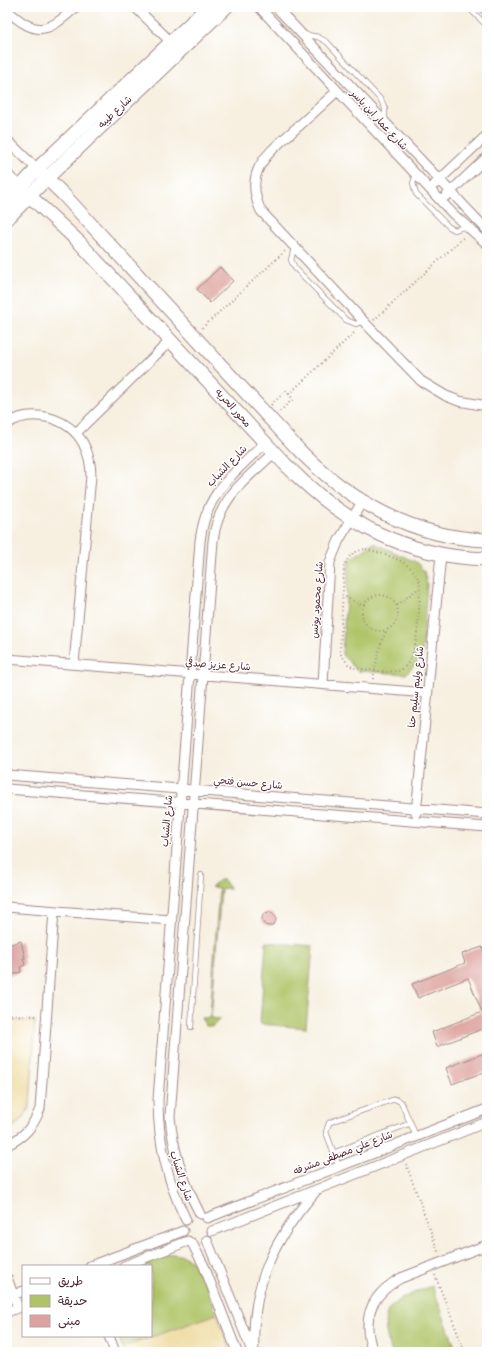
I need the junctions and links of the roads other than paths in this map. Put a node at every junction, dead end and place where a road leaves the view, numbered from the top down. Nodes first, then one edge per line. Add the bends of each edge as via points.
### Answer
1 (76, 7) edge
2 (135, 7) edge
3 (208, 7) edge
4 (226, 7) edge
5 (259, 7) edge
6 (276, 7) edge
7 (468, 7) edge
8 (483, 7) edge
9 (7, 10) edge
10 (487, 11) edge
11 (487, 26) edge
12 (302, 34) junction
13 (171, 42) junction
14 (337, 91) junction
15 (385, 122) junction
16 (487, 136) edge
17 (7, 140) edge
18 (487, 157) edge
19 (42, 173) junction
20 (7, 174) edge
21 (416, 175) junction
22 (439, 180) junction
23 (430, 190) junction
24 (24, 191) junction
25 (450, 192) junction
26 (7, 201) edge
27 (440, 201) junction
28 (7, 219) edge
29 (468, 228) junction
30 (487, 230) edge
31 (487, 244) edge
32 (292, 246) junction
33 (365, 323) junction
34 (171, 340) junction
35 (487, 406) edge
36 (7, 424) edge
37 (76, 433) junction
38 (265, 443) junction
39 (274, 453) junction
40 (362, 502) junction
41 (351, 519) junction
42 (487, 540) edge
43 (441, 555) junction
44 (487, 559) edge
45 (7, 659) edge
46 (74, 664) junction
47 (190, 674) junction
48 (204, 675) junction
49 (323, 684) junction
50 (427, 692) junction
51 (7, 775) edge
52 (7, 789) edge
53 (181, 789) junction
54 (194, 790) junction
55 (180, 802) junction
56 (192, 803) junction
57 (416, 808) junction
58 (487, 814) edge
59 (416, 821) junction
60 (487, 826) edge
61 (201, 875) dead end
62 (7, 907) edge
63 (54, 911) junction
64 (170, 920) junction
65 (190, 1027) dead end
66 (487, 1109) edge
67 (487, 1122) edge
68 (411, 1123) junction
69 (416, 1137) junction
70 (7, 1145) edge
71 (333, 1153) junction
72 (339, 1167) junction
73 (317, 1190) junction
74 (204, 1216) junction
75 (186, 1220) junction
76 (183, 1231) junction
77 (212, 1231) junction
78 (207, 1240) junction
79 (190, 1242) junction
80 (487, 1245) edge
81 (93, 1265) edge
82 (127, 1265) edge
83 (7, 1278) edge
84 (22, 1292) edge
85 (10, 1296) edge
86 (20, 1307) edge
87 (7, 1312) edge
88 (109, 1337) edge
89 (115, 1352) edge
90 (237, 1352) edge
91 (253, 1352) edge
92 (374, 1352) edge

1 - 9 street via 55,25 45,28 23,24
2 - 13 street
3 - 13 main road, شارع طيبه
4 - 19 main road, شارع طيبه
5 - 14 street, شارع عمار ابن ياسر
6 - 12 street, شارع عمار ابن ياسر
7 - 11 lane
8 - 10 street
12 - 15 street, شارع عمار ابن ياسر
12 - 15 lane via 318,37 332,46 381,100 385,108
13 - 19 main road, شارع طيبه
14 - 21 street, شارع عمار ابن ياسر
14 - 32 street via 271,151 258,169 255,179 256,201 264,215
15 - 22 street, شارع عمار ابن ياسر
16 - 22 street
17 - 19 street
18 - 25 street
19 - 24 main road, شارع طيبه
19 - 40 main road, محور الحريه via 267,416 321,471
20 - 24 street
21 - 23 street, شارع عمار ابن ياسر
21 - 29 lane via 413,183 416,194 452,229
22 - 23 street
22 - 25 street, شارع عمار ابن ياسر
23 - 27 street, شارع عمار ابن ياسر
24 - 26 main road, شارع طيبه
24 - 28 main road, شارع طيبه
24 - 34 main road, محور الحريه via 79,242
25 - 27 street
25 - 30 street, شارع عمار ابن ياسر
27 - 29 street, شارع عمار ابن ياسر
29 - 31 street, شارع عمار ابن ياسر
32 - 33 street
32 - 33 lane via 291,260 295,268 346,320 356,324
33 - 35 street via 410,371 433,389 459,401
34 - 37 street
34 - 38 main road, محور الحريه
36 - 37 street via 19,418 40,416 60,422
37 - 46 street via 88,453 91,476
38 - 39 main road, محور الحريه
38 - 47 street, شارع الشباب via 220,487 204,517
39 - 41 main road, محور الحريه via 308,487
39 - 48 street, شارع الشباب via 231,494 216,521
40 - 41 street, شارع محمود يونس
40 - 42 main road, محور الحريه via 398,520 426,530 455,537
41 - 43 main road, محور الحريه via 392,541
41 - 49 street, شارع محمود يونس via 330,562
43 - 44 main road, محور الحريه
43 - 50 street, شارع وليم سليم حنا
45 - 46 street, شارع عزيز صدقي
46 - 47 street, شارع عزيز صدقي
47 - 48 street, شارع عزيز صدقي
47 - 53 street, شارع الشباب
48 - 49 street, شارع عزيز صدقي
48 - 54 street, شارع الشباب
49 - 50 street, شارع عزيز صدقي
50 - 57 street, شارع وليم سليم حنا
51 - 53 street, شارع حسن فتحي
52 - 55 street
53 - 54 street, شارع حسن فتحي
53 - 55 street, شارع الشباب
54 - 56 street, شارع الشباب
54 - 57 street, شارع حسن فتحي
55 - 56 street
55 - 64 street, شارع الشباب
56 - 59 street
56 - 74 street, شارع الشباب via 170,1117 174,1151 179,1167
57 - 58 street, شارع حسن فتحي
57 - 59 street, شارع وليم سليم حنا
59 - 60 street
61 - 65 lane
62 - 63 street
63 - 64 street
63 - 70 street via 40,1109 28,1132
64 - 75 street, شارع الشباب via 158,1118 166,1170
66 - 69 street, شارع علي مصطفى مشرفه
67 - 73 street
68 - 69 lane
68 - 71 lane
68 - 71 lane via 401,1102 395,1099 329,1123 326,1127 327,1136
69 - 72 street, شارع علي مصطفى مشرفه
71 - 72 lane
72 - 74 street, شارع علي مصطفى مشرفه
73 - 77 street
73 - 91 street via 283,1233 266,1266 256,1302
74 - 75 street via 192,1215
74 - 77 street via 211,1224
75 - 76 street
76 - 79 street
76 - 81 street
77 - 78 street
78 - 79 street via 200,1244
78 - 91 street
79 - 82 street
79 - 90 street via 204,1266
80 - 92 street via 388,1285 371,1307 368,1321 368,1335
83 - 85 street
84 - 85 street
85 - 86 street
86 - 87 street
88 - 89 street

